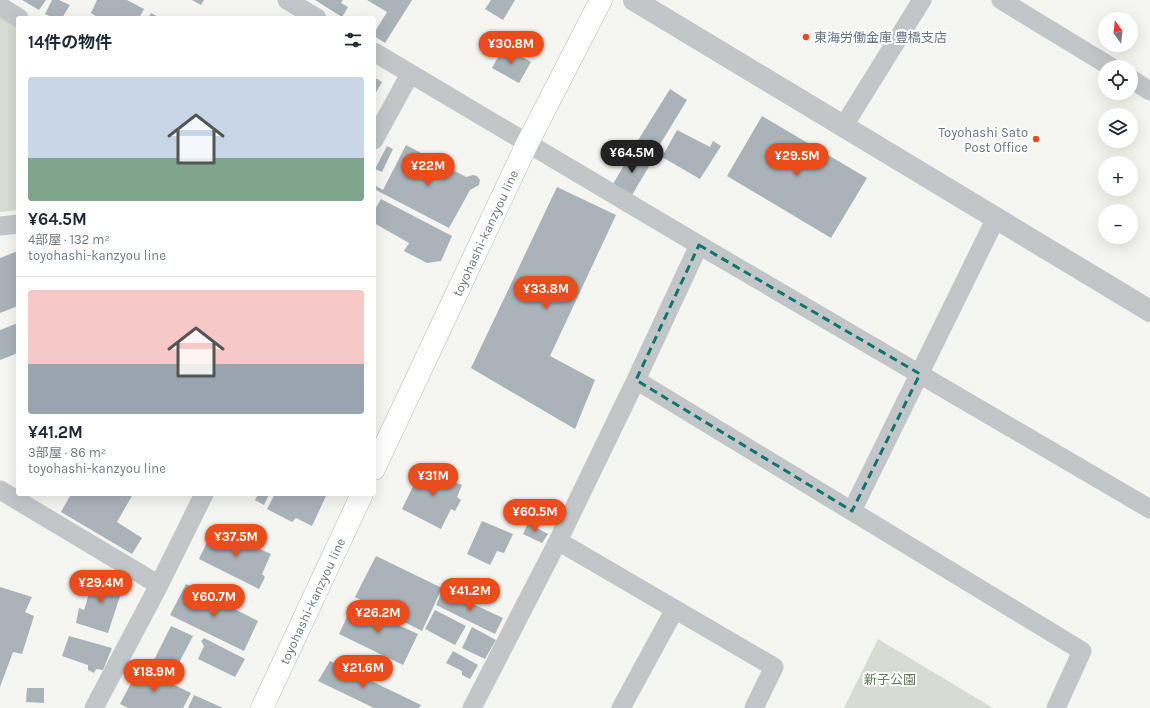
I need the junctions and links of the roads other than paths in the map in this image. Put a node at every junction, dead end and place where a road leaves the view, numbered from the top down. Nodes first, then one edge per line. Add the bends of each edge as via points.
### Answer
1 (287, 0) edge
2 (601, 0) edge
3 (634, 0) edge
4 (922, 0) edge
5 (1001, 0) edge
6 (0, 6) edge
7 (16, 16) edge
8 (314, 16) edge
9 (376, 53) edge
10 (1100, 60) edge
11 (410, 74) junction
12 (1138, 83) edge
13 (1150, 91) edge
14 (843, 127) junction
15 (376, 136) edge
16 (527, 144) junction
17 (996, 218) junction
18 (16, 224) edge
19 (0, 226) edge
20 (698, 245) junction
21 (1150, 311) edge
22 (920, 374) junction
23 (636, 380) junction
24 (376, 466) edge
25 (0, 490) edge
26 (203, 496) edge
27 (361, 496) edge
28 (1150, 509) edge
29 (852, 511) junction
30 (558, 541) junction
31 (159, 585) junction
32 (675, 608) junction
33 (94, 708) edge
34 (262, 708) edge
35 (472, 708) edge
36 (620, 708) edge
37 (754, 708) edge
38 (1056, 708) edge

1 - 8 street
2 - 16 main road, toyohashi-kanzyou line
3 - 14 street
4 - 14 street
5 - 10 street
6 - 7 street
9 - 11 street
11 - 15 street
11 - 16 street
12 - 13 street
14 - 17 street
16 - 20 street
16 - 24 main road, toyohashi-kanzyou line
17 - 21 street
17 - 22 street
18 - 19 street
20 - 22 street
20 - 23 street
22 - 28 street
22 - 29 street
23 - 29 street
23 - 30 street
25 - 31 street
26 - 31 street
27 - 34 main road, toyohashi-kanzyou line
29 - 38 street via 1082,651
30 - 32 street
30 - 35 street
31 - 33 street
32 - 36 street
32 - 37 street via 774,666

